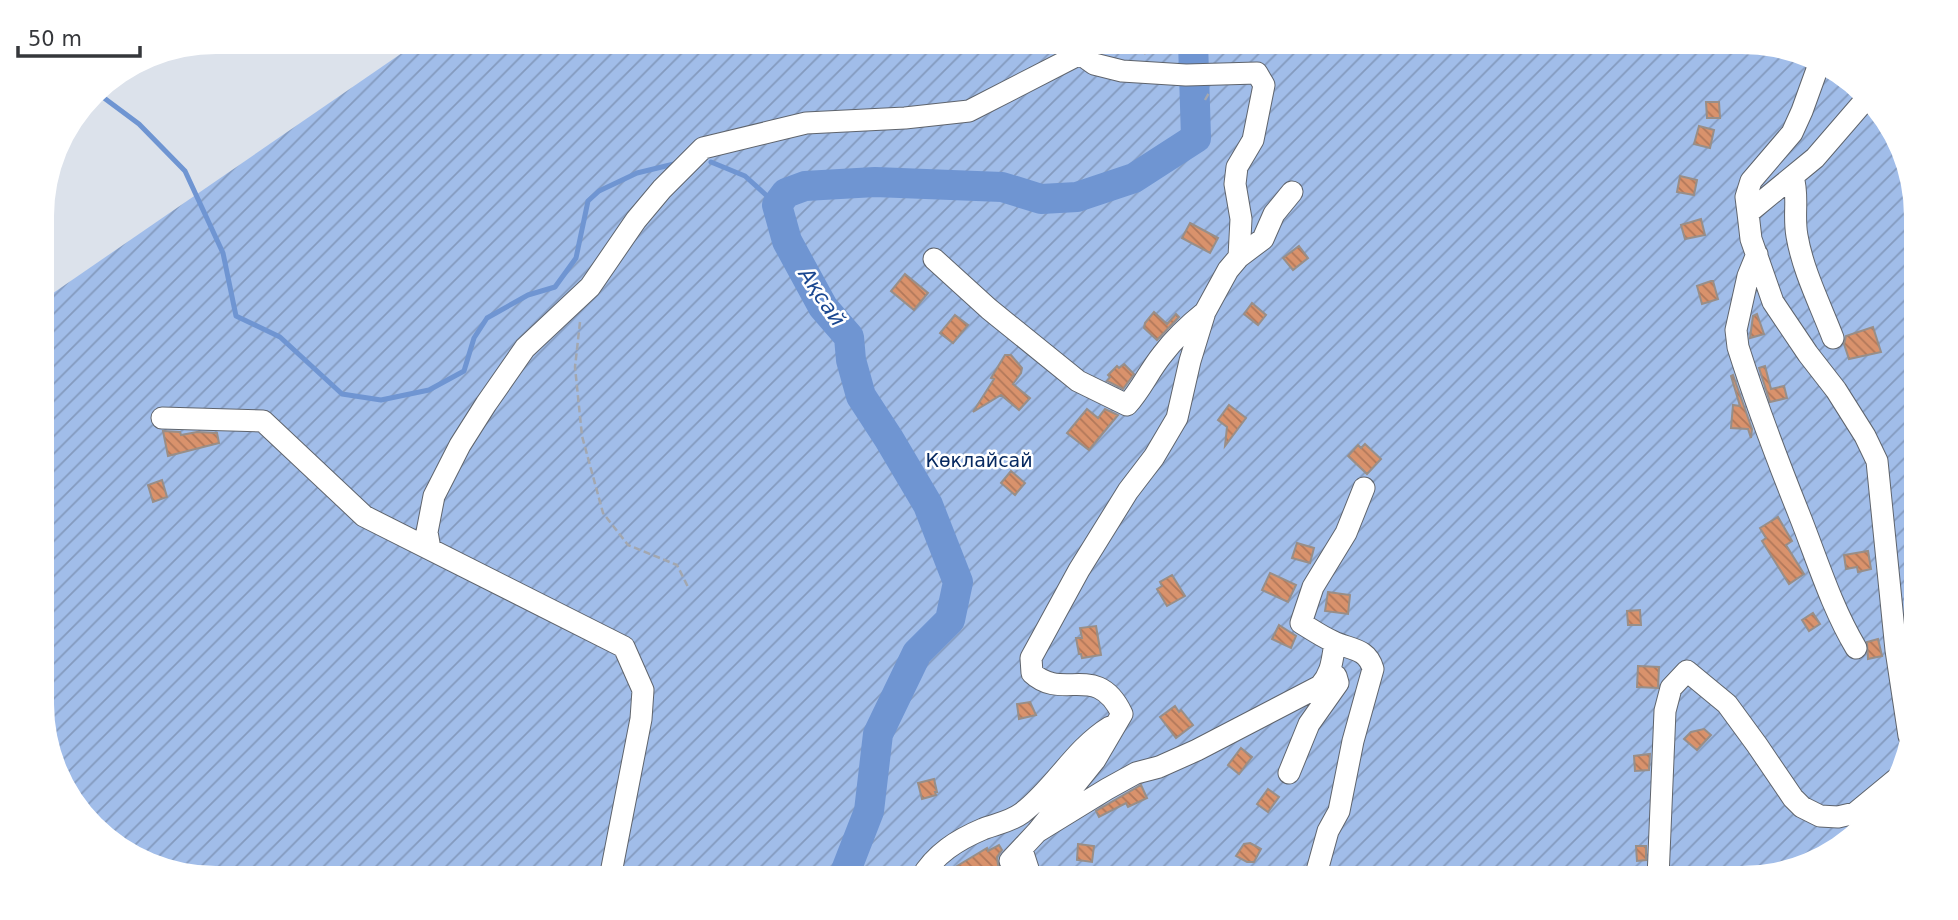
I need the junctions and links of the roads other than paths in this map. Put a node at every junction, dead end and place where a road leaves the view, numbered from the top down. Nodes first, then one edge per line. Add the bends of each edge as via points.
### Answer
1 (1075, 54) edge
2 (1090, 54) edge
3 (1816, 73) edge
4 (1860, 106) edge
5 (1793, 177) junction
6 (1292, 192) dead end
7 (1748, 213) junction
8 (1757, 254) junction
9 (1240, 257) junction
10 (934, 259) dead end
11 (1205, 312) junction
12 (1833, 338) dead end
13 (162, 418) dead end
14 (1364, 488) dead end
15 (430, 549) junction
16 (1335, 643) junction
17 (1856, 648) dead end
18 (1332, 668) junction
19 (1904, 703) edge
20 (1118, 722) junction
21 (1289, 773) dead end
22 (1872, 799) edge
23 (1037, 832) junction
24 (1023, 865) edge
25 (1319, 865) edge
26 (1659, 865) edge
27 (612, 866) edge
28 (928, 866) edge

1 - 15 street via 969,111 806,122 704,148 636,220 590,287 525,348 460,445 434,496 426,532
2 - 9 street via 1094,64 1122,71 1257,73 1264,85 1253,140 1237,167 1235,184 1241,219
3 - 7 street via 1791,133 1751,181
4 - 5 street
5 - 7 street
5 - 12 street via 1802,262
6 - 9 street via 1263,239
7 - 8 street
8 - 17 street via 1736,330 1738,347 1782,475
8 - 19 street via 1773,302 1836,390 1877,461
9 - 11 street
10 - 11 street via 1078,381 1127,405 1163,353
11 - 20 street via 1177,418 1079,570 1031,658 1031,673 1040,680 1097,685 1115,700 1122,714
13 - 15 street via 263,421 364,516
14 - 16 street via 1346,533 1313,587 1301,623
15 - 27 street via 624,647 643,690
16 - 18 street
16 - 25 street via 1362,652 1373,669 1339,811
18 - 21 street via 1338,683 1309,724
18 - 23 street via 1320,686 1305,695 1188,754 1136,773
20 - 23 street via 1095,760
20 - 28 street via 1090,742 1022,813 946,848
22 - 26 street via 1855,813 1838,817 1820,816 1802,807 1727,704 1687,671 1671,688 1665,711
23 - 24 street via 1016,855

